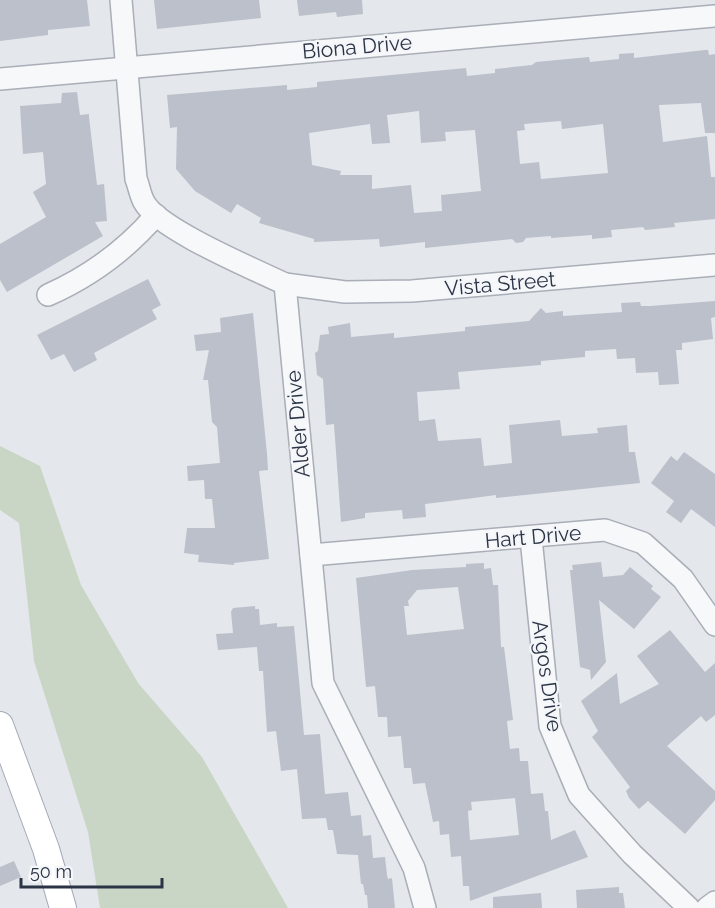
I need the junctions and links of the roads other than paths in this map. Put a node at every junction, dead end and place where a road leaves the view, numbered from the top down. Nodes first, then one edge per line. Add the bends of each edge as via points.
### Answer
1 (121, 0) edge
2 (715, 16) edge
3 (126, 66) junction
4 (0, 79) edge
5 (156, 215) junction
6 (715, 265) edge
7 (285, 284) junction
8 (48, 295) dead end
9 (531, 538) junction
10 (311, 555) junction
11 (715, 625) edge
12 (0, 725) edge
13 (715, 902) edge
14 (63, 908) edge
15 (425, 908) edge
16 (689, 908) edge
17 (707, 908) edge

1 - 3 street
2 - 3 street, Biona Drive
3 - 4 street, Biona Drive
3 - 5 street via 136,179 144,202
5 - 7 street via 198,242
5 - 8 street via 136,237 82,280
6 - 7 street, Vista Street via 412,291 345,292
7 - 10 street, Alder Drive
9 - 10 street, Hart Drive
9 - 11 street, Hart Drive via 605,530 643,543 683,579
9 - 16 street, Argos Drive via 550,726 579,795 632,854
10 - 15 street, Alder Drive via 323,683 414,868
12 - 14 main road via 46,849
13 - 17 street

